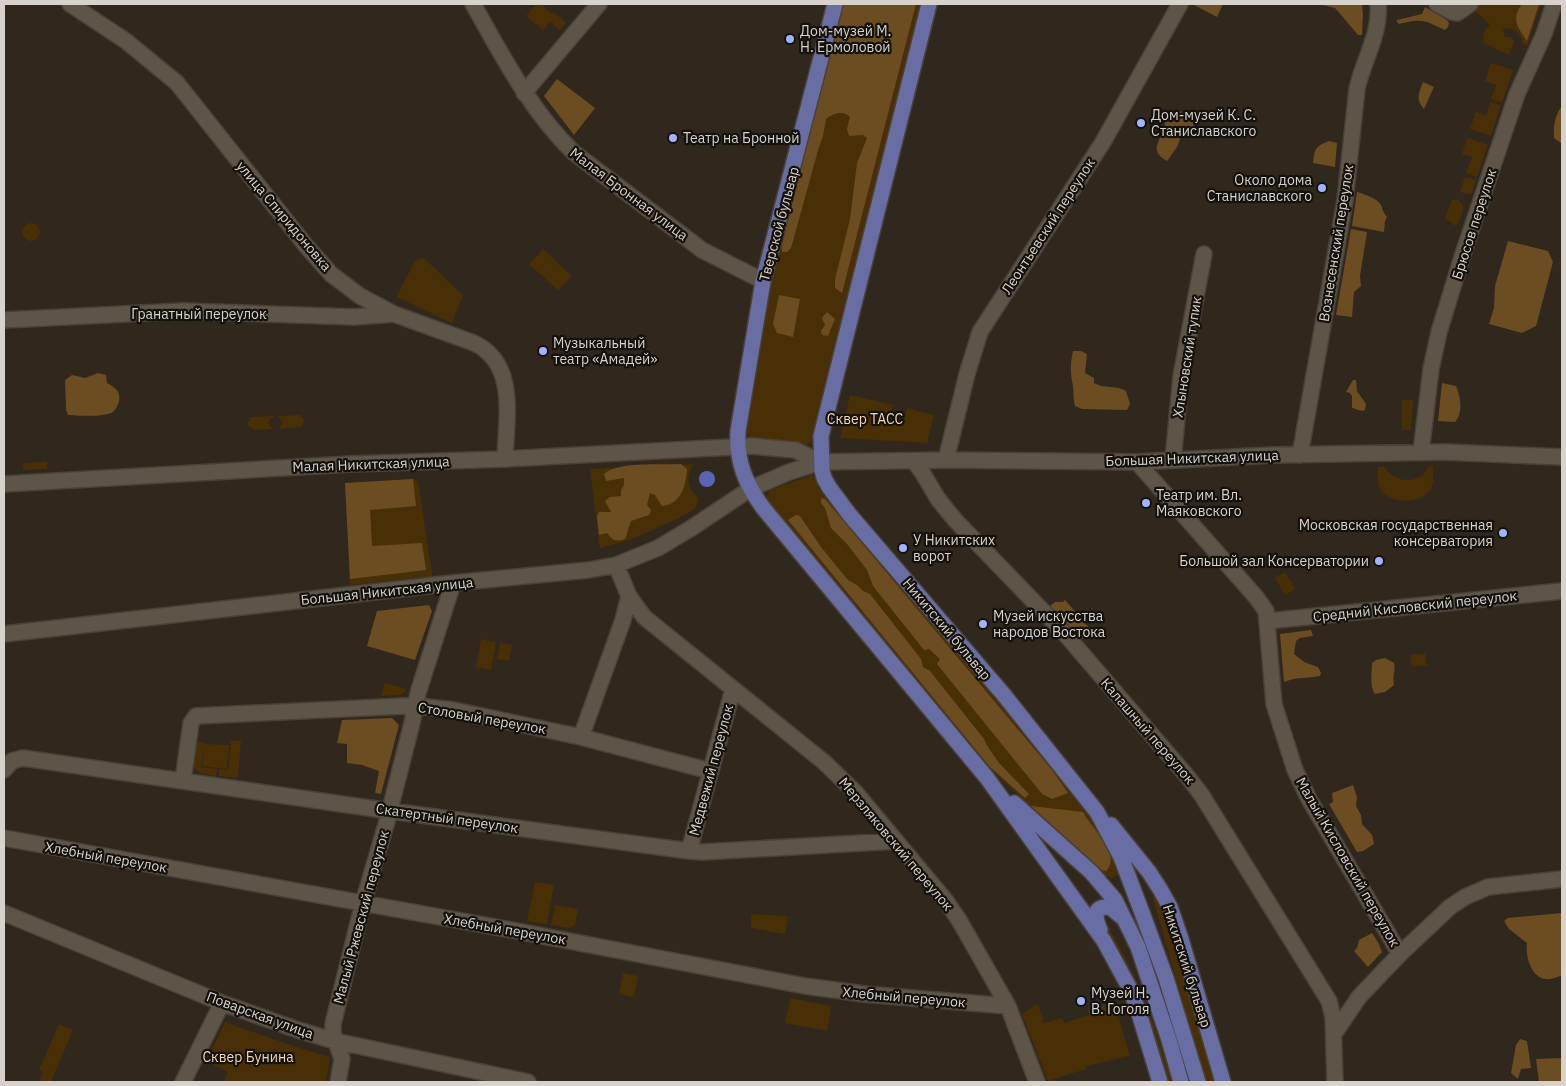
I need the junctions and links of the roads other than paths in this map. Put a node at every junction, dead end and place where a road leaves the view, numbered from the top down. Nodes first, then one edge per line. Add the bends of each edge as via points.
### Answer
1 (70, 4) edge
2 (473, 4) edge
3 (599, 4) edge
4 (835, 4) edge
5 (929, 4) edge
6 (1180, 4) edge
7 (1378, 4) edge
8 (1437, 4) edge
9 (1470, 4) edge
10 (1554, 4) edge
11 (524, 93) junction
12 (1204, 254) dead end
13 (764, 281) junction
14 (394, 314) junction
15 (4, 320) edge
16 (738, 447) junction
17 (1421, 452) junction
18 (1300, 455) junction
19 (1562, 457) edge
20 (505, 459) junction
21 (946, 460) junction
22 (1172, 460) junction
23 (914, 461) junction
24 (821, 462) junction
25 (1137, 462) junction
26 (4, 484) edge
27 (750, 490) junction
28 (616, 565) junction
29 (453, 583) junction
30 (1562, 591) edge
31 (629, 596) junction
32 (1268, 621) junction
33 (4, 634) edge
34 (733, 689) junction
35 (415, 706) junction
36 (581, 737) junction
37 (4, 770) edge
38 (710, 771) junction
39 (987, 778) junction
40 (183, 780) junction
41 (389, 810) junction
42 (1098, 812) junction
43 (4, 838) edge
44 (896, 841) junction
45 (690, 851) junction
46 (1562, 879) edge
47 (1160, 889) junction
48 (363, 903) junction
49 (4, 912) edge
50 (1144, 918) junction
51 (1126, 921) junction
52 (1104, 941) junction
53 (1400, 954) junction
54 (222, 1003) junction
55 (1008, 1006) junction
56 (1334, 1034) junction
57 (336, 1041) junction
58 (183, 1082) edge
59 (338, 1082) edge
60 (528, 1082) edge
61 (1037, 1082) edge
62 (1160, 1082) edge
63 (1182, 1082) edge
64 (1198, 1082) edge
65 (1223, 1082) edge
66 (1335, 1082) edge

1 - 14 street, улица Спиридоновка via 168,74 321,264 360,296
2 - 11 street, Малая Бронная улица
3 - 11 street
4 - 13 main road, Тверской бульвар
5 - 24 main road, Никитский бульвар via 821,436
6 - 21 street, Леонтьевский переулок via 1103,142 980,332
7 - 18 street, Вознесенский переулок via 1379,22 1357,89 1345,200
8 - 9 street via 1457,13
10 - 17 street, Брюсов переулок via 1517,94 1439,332
11 - 13 street, Малая Бронная улица via 578,157 702,250
12 - 22 street, Хлыновский тупик via 1181,376
13 - 16 main road, Тверской бульвар
14 - 15 street, Гранатный переулок via 354,317 184,311
14 - 20 street, улица Спиридоновка via 474,343 494,357 506,383
16 - 20 street, Малая Никитская улица
16 - 24 street, Малая Никитская улица via 795,450
16 - 27 main road, Тверской бульвар via 741,468
17 - 18 street, Большая Никитская улица
17 - 19 street, Большая Никитская улица
18 - 22 street, Большая Никитская улица
20 - 26 street, Малая Никитская улица via 351,464
21 - 23 street, Большая Никитская улица
21 - 25 street, Большая Никитская улица
22 - 25 street, Большая Никитская улица
23 - 24 street, Большая Никитская улица
23 - 56 street, Калашный переулок via 955,520 1066,635 1201,794 1329,1000
24 - 27 street, Большая Никитская улица
24 - 42 main road, Никитский бульвар via 826,483 849,514 958,640
25 - 32 street, Малый Кисловский переулок via 1262,604
27 - 28 street, Большая Никитская улица via 664,545
27 - 39 main road
28 - 29 street, Большая Никитская улица
28 - 31 street, Мерзляковский переулок
29 - 33 street, Большая Никитская улица
29 - 35 street, Малый Ржевский переулок
30 - 32 street, Средний Кисловский переулок
31 - 34 street, Мерзляковский переулок via 644,617
31 - 36 street
32 - 53 street, Малый Кисловский переулок via 1274,704 1292,760 1309,798
34 - 38 street, Медвежий переулок
34 - 44 street, Мерзляковский переулок via 844,780
35 - 36 street, Столовый переулок via 453,710
35 - 40 street, Столовый переулок via 196,716 191,723
35 - 41 street, Малый Ржевский переулок
36 - 38 street, Столовый переулок
37 - 40 street, Скатертный переулок via 12,761 23,758
38 - 45 street, Медвежий переулок
39 - 51 main road via 1091,872 1115,900
39 - 52 main road
40 - 41 street, Скатертный переулок
41 - 45 street, Скатертный переулок
41 - 48 street, Малый Ржевский переулок
42 - 47 main road, Никитский бульвар via 1114,827
42 - 50 main road, Никитский бульвар via 1121,857
43 - 48 street, Хлебный переулок
44 - 45 street, Скатертный переулок
44 - 55 street, Мерзляковский переулок via 952,910
46 - 53 street via 1496,885 1478,891 1450,907
47 - 50 main road via 1151,883 1142,888 1140,896
47 - 65 main road, Никитский бульвар via 1181,938
48 - 55 street, Хлебный переулок via 811,987
48 - 57 street, Малый Ржевский переулок via 333,1024
49 - 54 street, Поварская улица
50 - 64 main road, Никитский бульвар
51 - 52 main road via 1110,907 1097,911 1096,919
51 - 63 main road via 1148,976
52 - 62 main road via 1137,1007
53 - 56 street via 1359,997
54 - 57 street, Поварская улица
54 - 58 street
55 - 61 street, Мерзляковский переулок
56 - 66 street, Калашный переулок
57 - 59 street, Малый Ржевский переулок via 342,1059
57 - 60 street, Поварская улица

